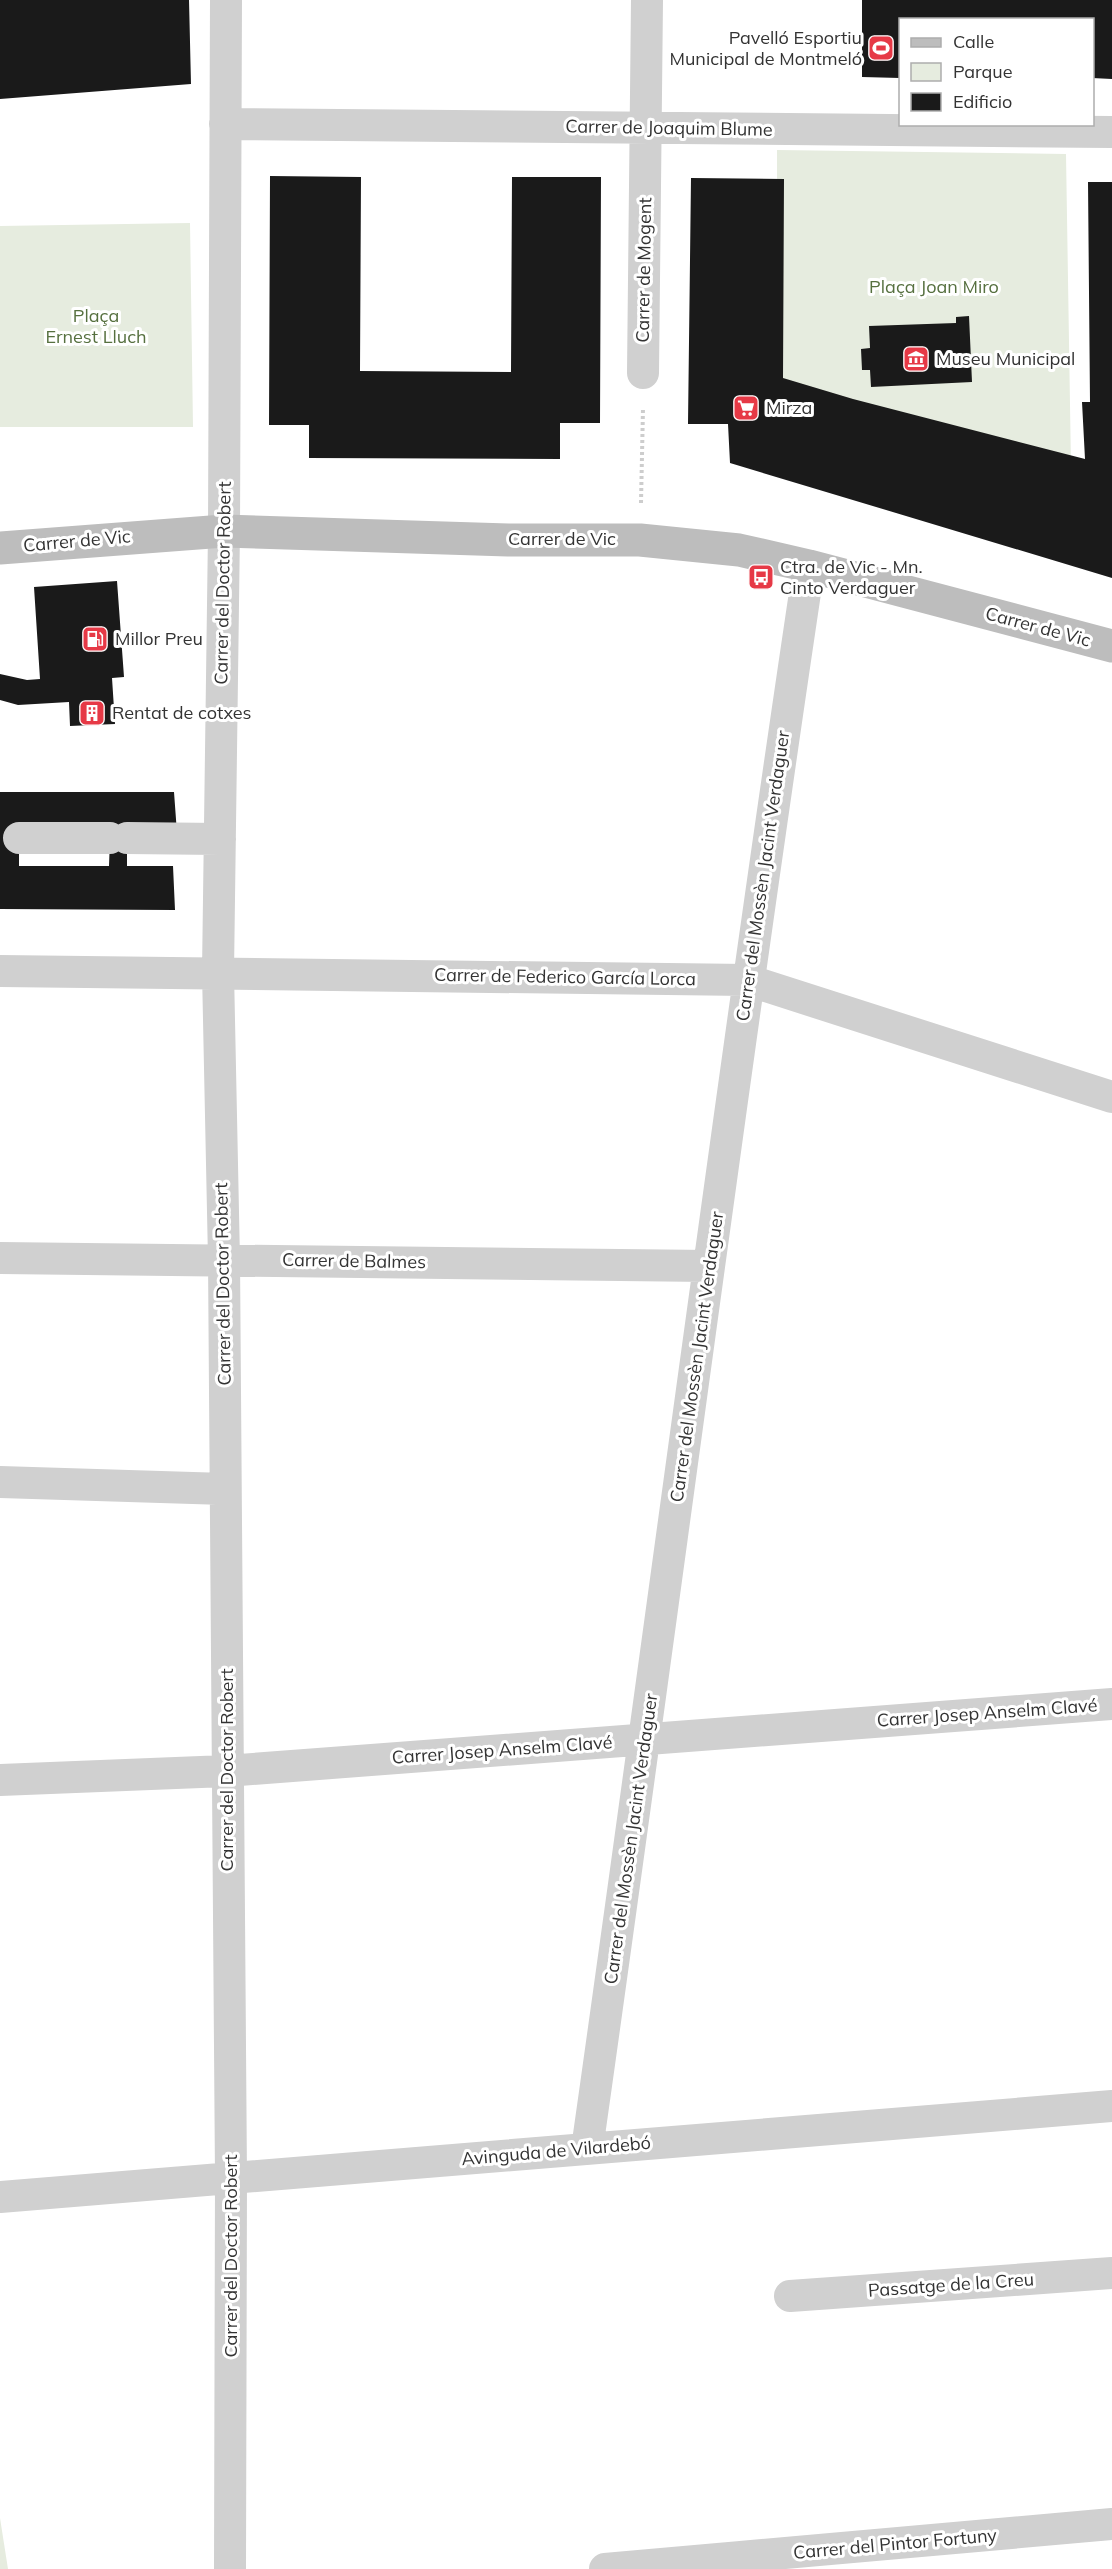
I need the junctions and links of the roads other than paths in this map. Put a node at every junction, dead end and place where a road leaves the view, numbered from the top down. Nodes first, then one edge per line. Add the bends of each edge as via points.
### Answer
1 (225, 0) edge
2 (647, 0) edge
3 (225, 124) junction
4 (646, 127) junction
5 (1112, 132) edge
6 (643, 373) road end
7 (224, 531) junction
8 (0, 548) edge
9 (808, 566) junction
10 (1112, 646) edge
11 (6, 837) edge
12 (220, 839) junction
13 (0, 971) edge
14 (218, 972) junction
15 (747, 980) junction
16 (1112, 1097) edge
17 (0, 1258) edge
18 (224, 1259) junction
19 (709, 1266) junction
20 (0, 1482) edge
21 (225, 1489) junction
22 (1112, 1704) edge
23 (645, 1739) junction
24 (226, 1771) junction
25 (0, 1780) edge
26 (1112, 2106) edge
27 (587, 2149) junction
28 (231, 2178) junction
29 (0, 2197) edge
30 (1112, 2273) edge
31 (790, 2296) dead end
32 (1112, 2524) edge
33 (230, 2569) edge
34 (605, 2569) edge

1 - 3 street, Carrer del Doctor Robert
2 - 4 street, Carrer de Mogent
3 - 4 street, Carrer de Joaquim Blume
3 - 7 street, Carrer del Doctor Robert
4 - 5 street, Carrer de Joaquim Blume
4 - 6 street, Carrer de Mogent
7 - 8 street, Carrer de Vic
7 - 9 street, Carrer de Vic via 640,540 739,550
7 - 12 street, Carrer del Doctor Robert
9 - 10 street, Carrer de Vic
9 - 15 street, Carrer del Mossèn Jacint Verdaguer
11 - 12 street
12 - 14 street, Carrer del Doctor Robert
13 - 14 street, Carrer de Federico García Lorca
14 - 15 street, Carrer de Federico García Lorca
14 - 18 street, Carrer del Doctor Robert
15 - 16 street, Carrer de Federico García Lorca
15 - 19 street, Carrer del Mossèn Jacint Verdaguer
17 - 18 street, Carrer de Balmes
18 - 19 street, Carrer de Balmes
18 - 21 street, Carrer del Doctor Robert
19 - 23 street, Carrer del Mossèn Jacint Verdaguer
20 - 21 street
21 - 24 street, Carrer del Doctor Robert
22 - 23 street, Carrer Josep Anselm Clavé
23 - 24 street, Carrer Josep Anselm Clavé
23 - 27 street, Carrer del Mossèn Jacint Verdaguer
24 - 25 street, Carrer Josep Anselm Clavé
24 - 28 street, Carrer del Doctor Robert
26 - 27 street, Avinguda de Vilardebó
27 - 28 street, Avinguda de Vilardebó
28 - 29 street, Avinguda de Vilardebó
28 - 33 street, Carrer del Doctor Robert
30 - 31 street, Passatge de la Creu
32 - 34 street, Carrer del Pintor Fortuny

